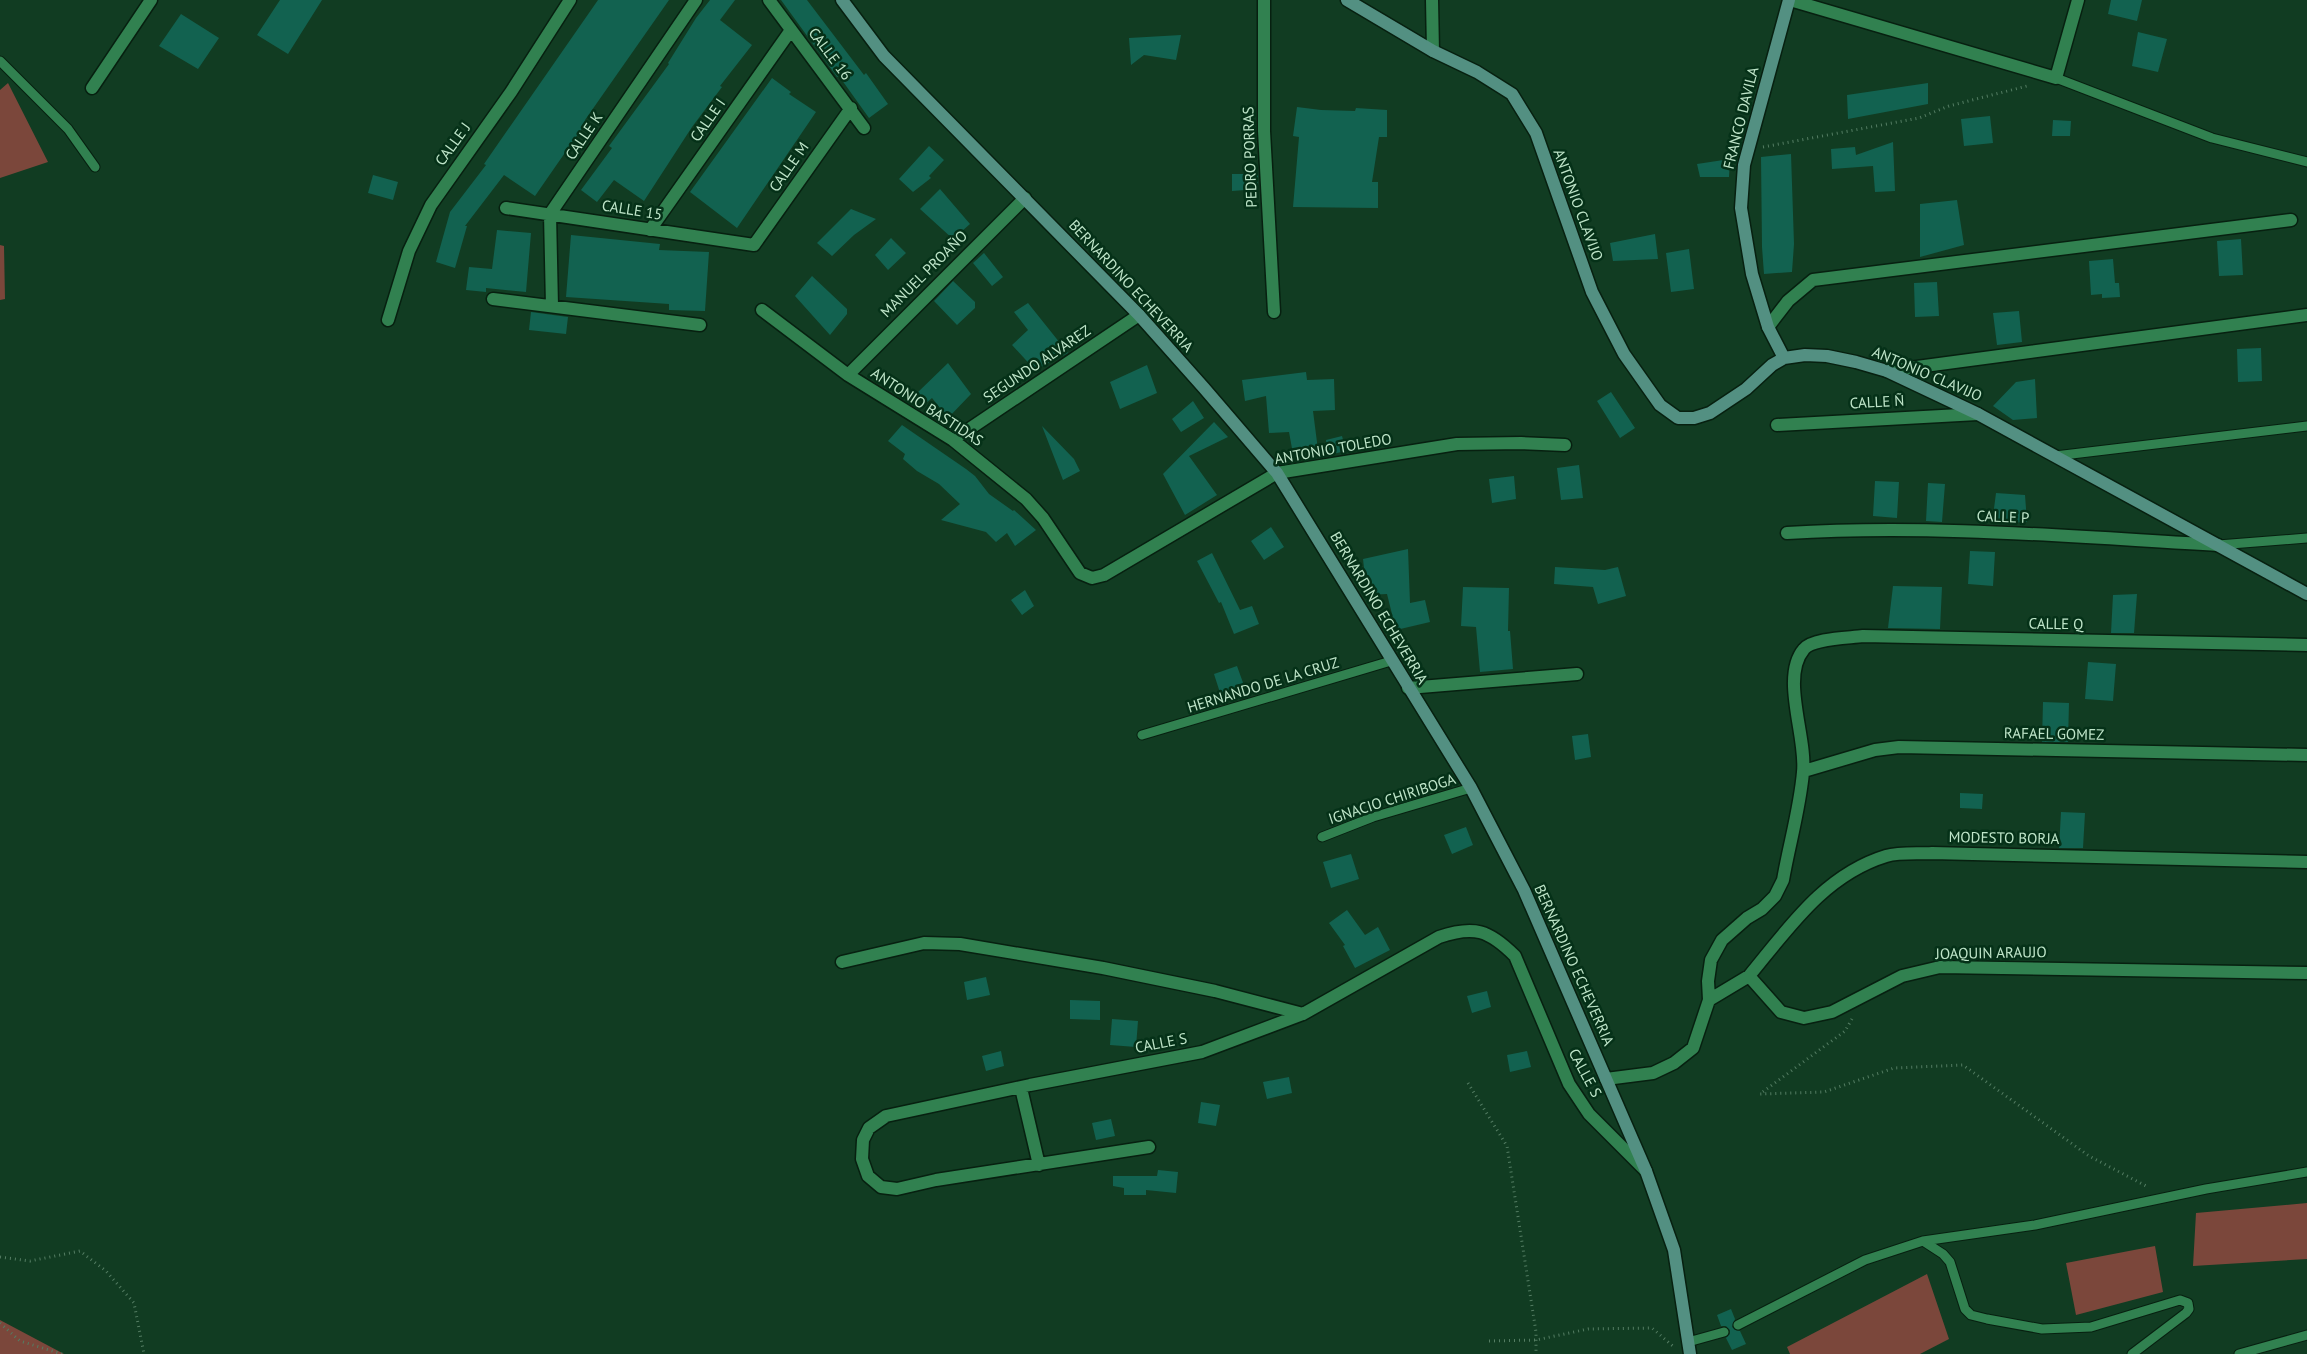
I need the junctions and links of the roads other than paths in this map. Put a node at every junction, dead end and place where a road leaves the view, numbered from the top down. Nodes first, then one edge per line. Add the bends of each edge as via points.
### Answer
1 (151, 0) edge
2 (570, 0) edge
3 (696, 0) edge
4 (769, 0) edge
5 (842, 0) edge
6 (1264, 0) edge
7 (1347, 0) edge
8 (1432, 0) edge
9 (1790, 0) edge
10 (2078, 0) edge
11 (791, 30) junction
12 (1433, 51) junction
13 (0, 61) edge
14 (2056, 78) junction
15 (92, 88) dead end
16 (850, 108) junction
17 (864, 128) dead end
18 (2307, 162) edge
19 (95, 167) dead end
20 (1025, 198) junction
21 (506, 208) dead end
22 (550, 214) junction
23 (2291, 220) dead end
24 (650, 230) junction
25 (754, 245) joint
26 (493, 299) dead end
27 (552, 306) junction
28 (762, 310) dead end
29 (1274, 312) dead end
30 (1138, 316) junction
31 (2307, 316) edge
32 (388, 320) dead end
33 (700, 324) dead end
34 (1768, 327) junction
35 (1784, 358) junction
36 (1887, 371) junction
37 (848, 375) junction
38 (1978, 414) junction
39 (1777, 425) dead end
40 (2307, 426) edge
41 (953, 440) junction
42 (1565, 445) dead end
43 (2055, 456) junction
44 (1277, 473) junction
45 (1787, 533) dead end
46 (2307, 538) edge
47 (2218, 545) junction
48 (1104, 576) joint
49 (2307, 594) edge
50 (2307, 645) edge
51 (1391, 661) junction
52 (1577, 674) dead end
53 (1408, 688) junction
54 (1142, 735) dead end
55 (2307, 755) edge
56 (1804, 771) junction
57 (1471, 788) junction
58 (1322, 837) dead end
59 (2307, 862) edge
60 (842, 962) dead end
61 (2307, 973) edge
62 (1749, 976) junction
63 (1709, 1000) junction
64 (1303, 1014) junction
65 (1606, 1079) junction
66 (1022, 1088) junction
67 (1149, 1147) dead end
68 (1039, 1165) junction
69 (1646, 1171) junction
70 (2307, 1172) edge
71 (1923, 1241) junction
72 (1738, 1325) dead end
73 (1724, 1332) dead end
74 (2307, 1335) edge
75 (1689, 1348) edge
76 (2132, 1354) edge
77 (2239, 1354) edge

1 - 15 street
2 - 32 street, CALLE J via 511,92 430,205 409,251
3 - 22 street, CALLE K
4 - 11 street, CALLE 16
5 - 20 street, BERNARDINO ECHEVERRIA via 884,56
6 - 29 street, PEDRO PORRAS via 1264,131
7 - 12 street, ANTONIO CLAVIJO
8 - 12 street
9 - 14 street
9 - 34 street, FRANCO DAVILA via 1744,165 1741,208 1752,274
10 - 14 street
11 - 16 street, CALLE 16
11 - 24 street, CALLE I
12 - 35 street, ANTONIO CLAVIJO via 1477,72 1512,94 1536,133 1592,292 1624,354 1660,405 1678,418 1710,413
13 - 19 lane via 68,129
14 - 18 lane via 2212,138
16 - 17 street, CALLE 16
16 - 25 street, CALLE M
20 - 30 street, BERNARDINO ECHEVERRIA
20 - 37 street, MANUEL PROAÑO
21 - 22 street, CALLE 15
22 - 24 street, CALLE 15
22 - 27 street
23 - 34 street via 1813,280 1788,301
24 - 25 street, CALLE 15
26 - 27 street
27 - 33 street
28 - 37 street, ANTONIO BASTIDAS
30 - 41 street, SEGUNDO ALVAREZ
30 - 44 street, BERNARDINO ECHEVERRIA
31 - 36 street
34 - 35 street, FRANCO DAVILA
35 - 36 street, ANTONIO CLAVIJO via 1827,356
36 - 38 street, ANTONIO CLAVIJO
37 - 41 street, ANTONIO BASTIDAS
38 - 39 street, CALLE Ñ
38 - 43 street, ANTONIO CLAVIJO
40 - 43 lane
41 - 48 street, ANTONIO BASTIDAS via 1026,499 1043,518 1080,573 1092,578
42 - 44 street, ANTONIO TOLEDO via 1457,444
43 - 47 street, ANTONIO CLAVIJO
44 - 48 street, ANTONIO TOLEDO
44 - 51 street, BERNARDINO ECHEVERRIA
45 - 47 street, CALLE P via 1855,529
46 - 47 lane
47 - 49 street, ANTONIO CLAVIJO
50 - 56 street, CALLE Q via 1863,636 1828,640 1806,647 1797,659 1794,677
51 - 53 street, BERNARDINO ECHEVERRIA
51 - 54 lane, HERNANDO DE LA CRUZ
52 - 53 street
53 - 57 street, BERNARDINO ECHEVERRIA
55 - 56 street, RAFAEL GOMEZ via 1899,747 1875,750
56 - 63 street via 1783,880 1775,896 1762,910 1722,940 1711,960
57 - 58 lane, IGNACIO CHIRIBOGA via 1373,817
57 - 65 street, BERNARDINO ECHEVERRIA via 1524,890
59 - 62 street, MODESTO BORJA via 1932,853 1887,856 1849,871 1813,898
60 - 64 street via 924,943 960,944 1103,968 1215,991
61 - 62 street, JOAQUIN ARAUJO via 1940,967 1902,976 1832,1012 1804,1018 1781,1012
62 - 63 street
63 - 65 street via 1693,1048 1674,1064 1654,1073
64 - 66 street, CALLE S via 1202,1052
64 - 69 street, CALLE S via 1439,937 1460,930 1481,931 1500,941 1515,956 1569,1084 1589,1114
65 - 69 street, BERNARDINO ECHEVERRIA
66 - 68 street
66 - 68 street, CALLE S via 886,1116 869,1128 863,1140 862,1159 868,1176 881,1187 897,1189
67 - 68 street, CALLE S
69 - 75 street, BERNARDINO ECHEVERRIA via 1674,1250
70 - 71 lane via 2035,1225
71 - 72 lane via 1865,1260
71 - 76 lane via 1950,1262 1965,1309 1971,1315 1987,1319 2042,1328 2091,1327 2180,1300 2188,1303 2186,1313
73 - 75 lane
74 - 77 lane

